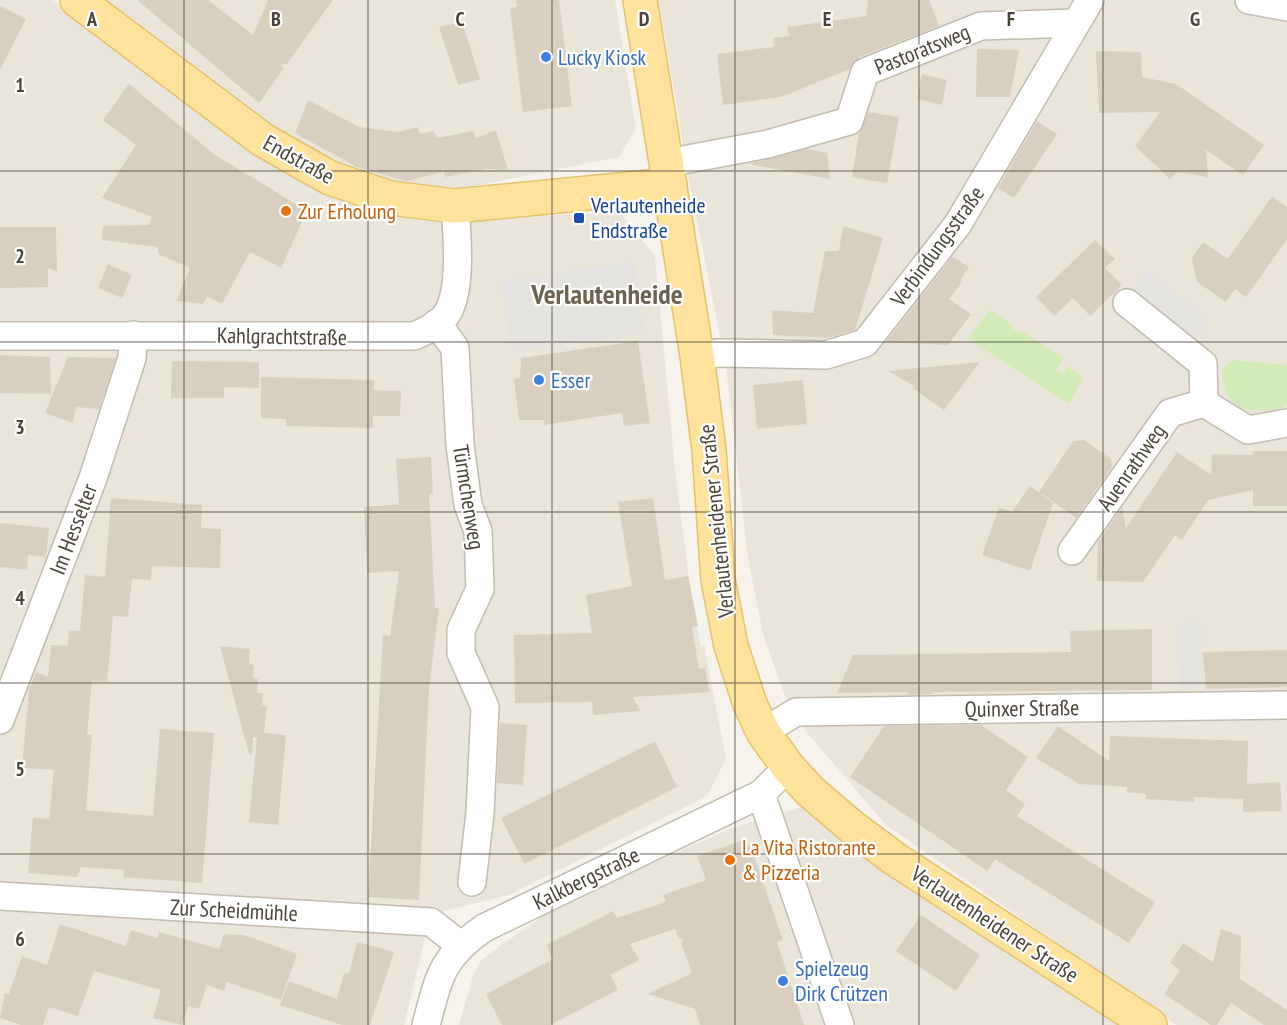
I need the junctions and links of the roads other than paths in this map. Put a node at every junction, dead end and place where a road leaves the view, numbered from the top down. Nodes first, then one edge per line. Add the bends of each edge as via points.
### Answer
1 (77, 0) edge
2 (640, 0) edge
3 (1090, 0) edge
4 (1249, 0) edge
5 (1287, 7) edge
6 (1075, 23) junction
7 (669, 174) junction
8 (454, 206) junction
9 (1127, 303) dead end
10 (437, 323) junction
11 (133, 335) junction
12 (0, 336) edge
13 (697, 356) junction
14 (1204, 403) junction
15 (1287, 423) edge
16 (1072, 551) dead end
17 (1287, 705) edge
18 (0, 720) edge
19 (763, 732) junction
20 (788, 767) junction
21 (761, 795) junction
22 (471, 882) dead end
23 (0, 896) edge
24 (460, 945) junction
25 (426, 1025) edge
26 (840, 1025) edge
27 (1150, 1025) edge

1 - 8 main road, Endstraße via 235,121 330,178 390,198
2 - 7 main road, Verlautenheidener Straße
3 - 6 street, Verbindungsstraße
4 - 5 street
6 - 7 street, Pastoratsweg via 981,26 865,72 849,121
6 - 13 street, Verbindungsstraße via 958,224 865,343 826,355
7 - 8 main road, Endstraße
7 - 13 main road, Verlautenheidener Straße
8 - 10 street via 458,241 453,296
9 - 14 street via 1203,364
10 - 11 street, Kahlgrachtstraße via 414,336 396,337
10 - 22 street, Türmchenweg via 455,348 460,445 468,505 478,531 480,589 461,630 461,653 485,707 480,813
11 - 12 street, Kahlgrachtstraße
11 - 18 street, Im Hesselter via 132,358 93,478
13 - 19 main road, Verlautenheidener Straße via 709,450 718,580 731,646
14 - 15 street via 1248,430
14 - 16 street, Auenrathweg via 1170,413
17 - 19 street, Quinxer Straße via 796,711
19 - 20 main road, Verlautenheidener Straße
20 - 21 street, Kalkbergstraße
20 - 27 main road, Verlautenheidener Straße via 810,790 895,859
21 - 24 street, Kalkbergstraße via 484,928
21 - 26 street
23 - 24 street, Zur Scheidmühle via 430,922
24 - 25 street, Kalkbergstraße via 438,980

